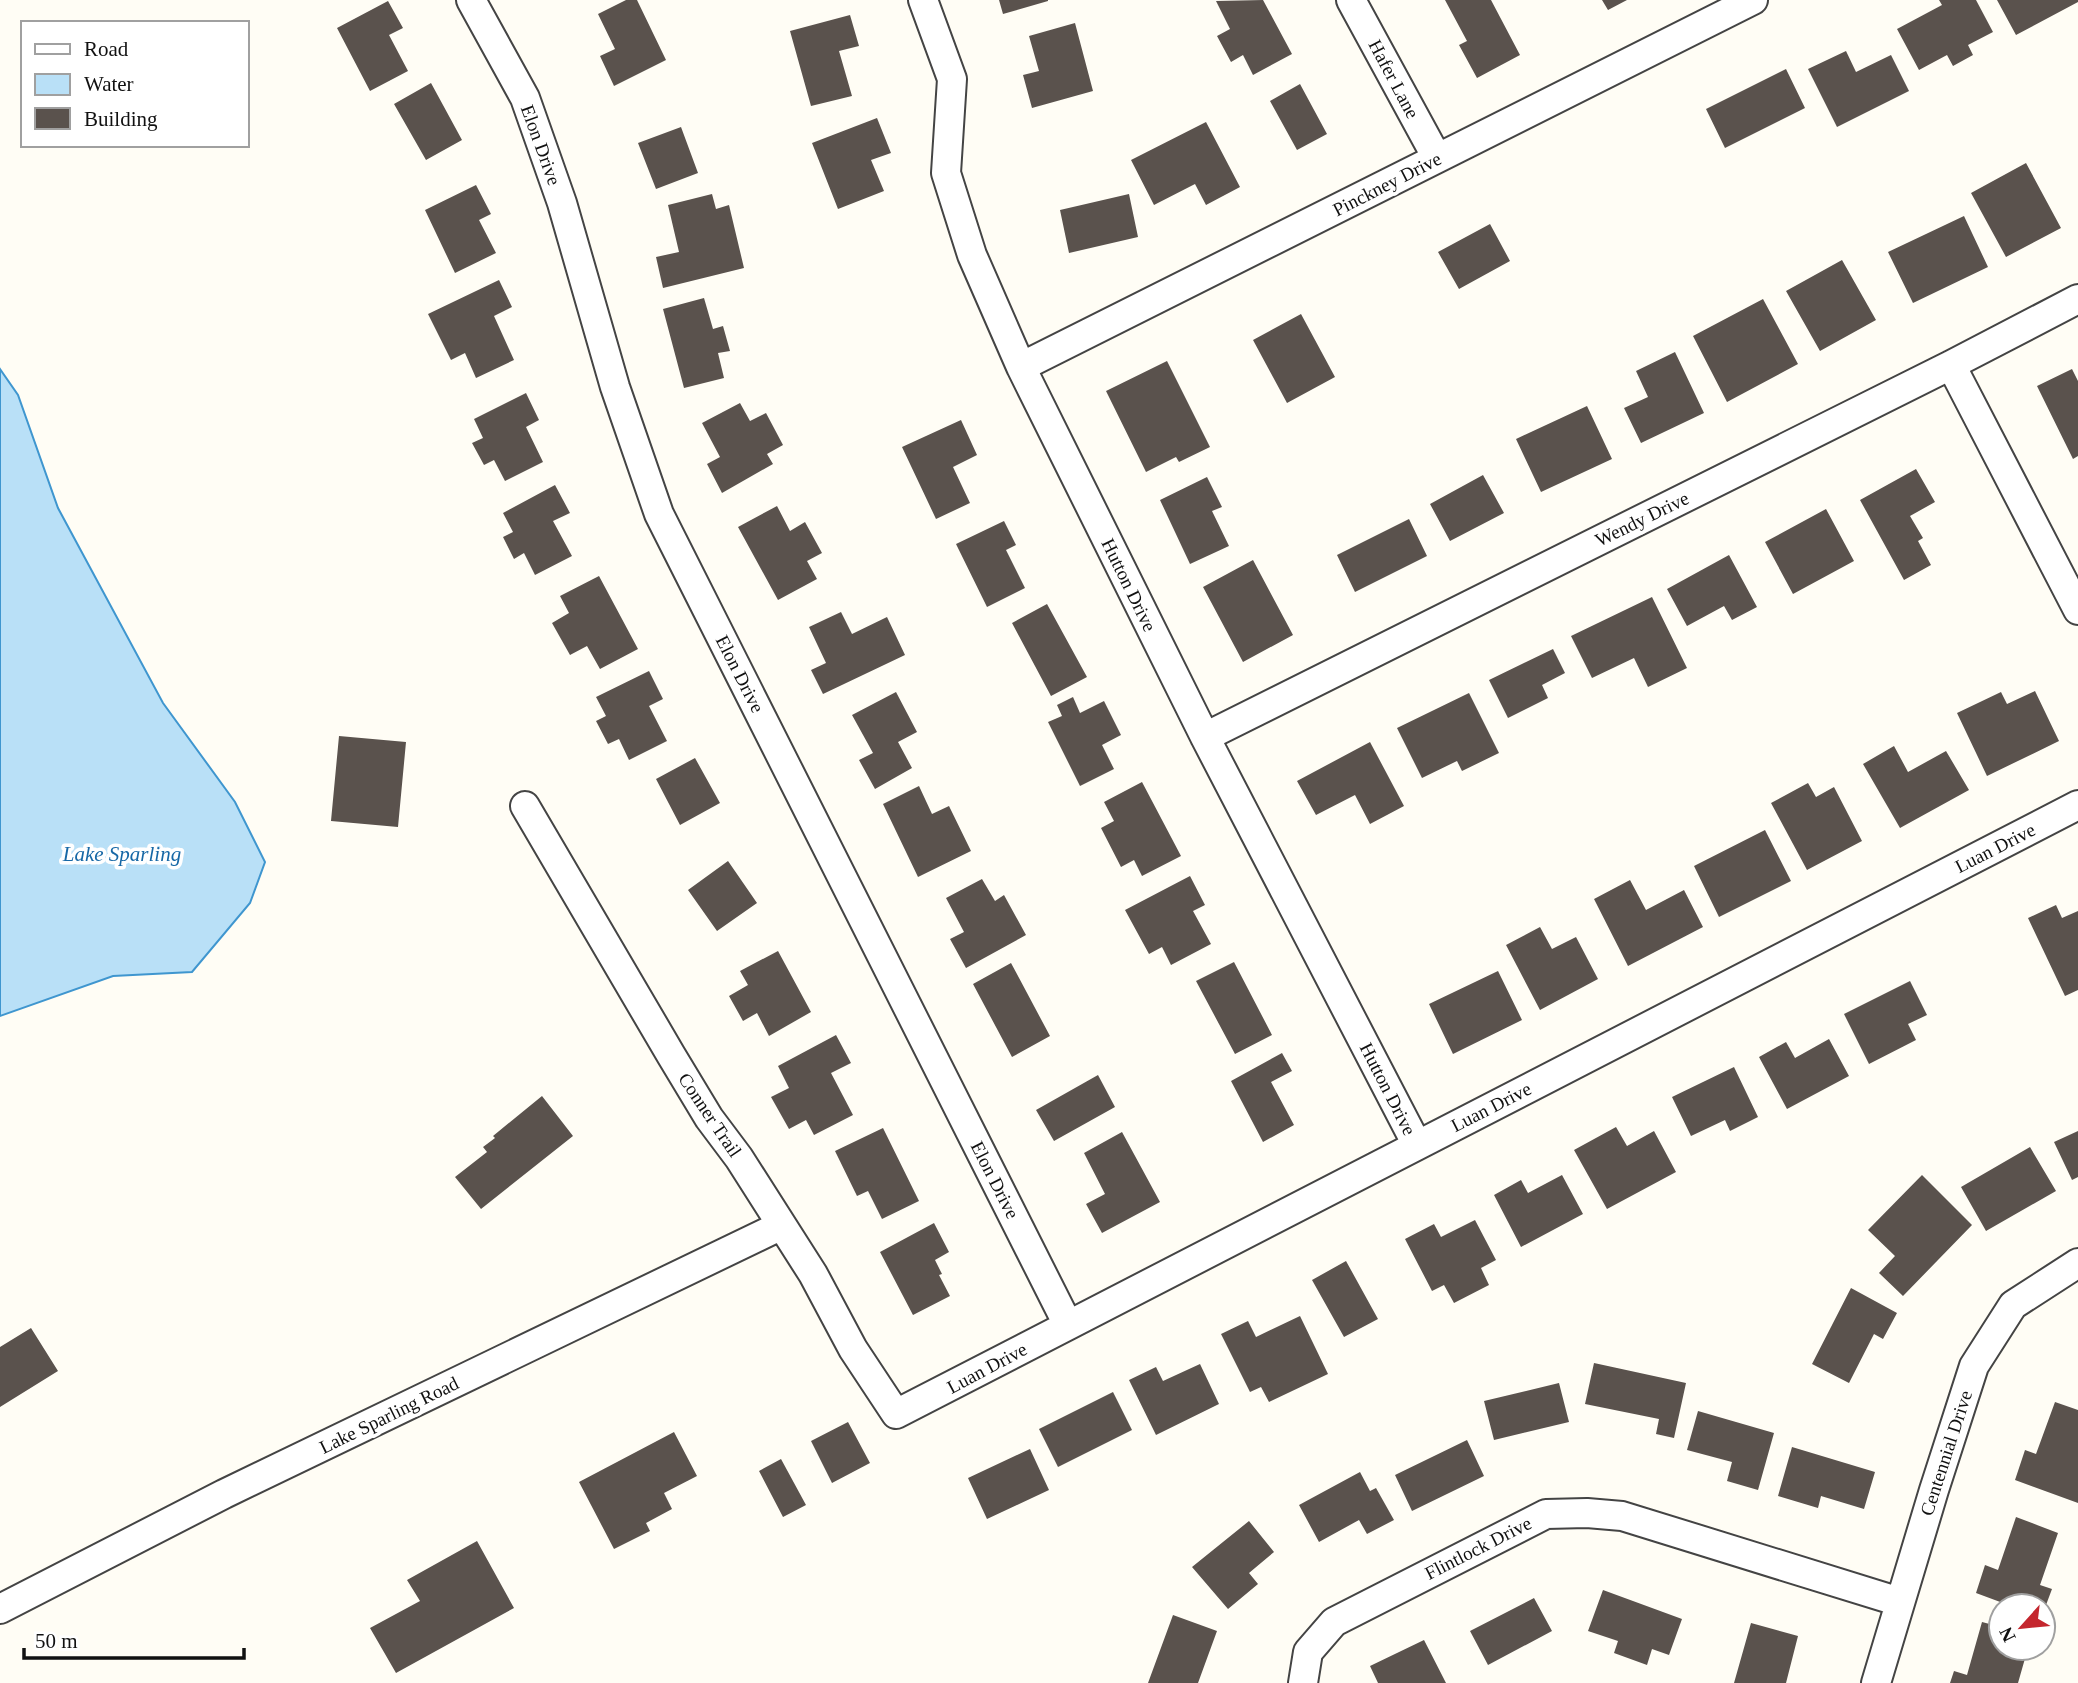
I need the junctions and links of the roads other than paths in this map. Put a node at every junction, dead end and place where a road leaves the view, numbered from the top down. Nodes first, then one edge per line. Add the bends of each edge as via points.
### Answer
1 (471, 0) edge
2 (923, 0) edge
3 (1352, 0) edge
4 (1753, 0) edge
5 (1437, 158) junction
6 (2078, 299) edge
7 (1951, 365) junction
8 (1021, 367) junction
9 (2078, 610) edge
10 (1205, 737) junction
11 (2078, 805) edge
12 (525, 806) dead end
13 (1417, 1145) junction
14 (780, 1226) junction
15 (2078, 1263) edge
16 (1068, 1325) junction
17 (904, 1412) joint
18 (1900, 1602) junction
19 (0, 1609) edge
20 (1303, 1683) edge
21 (1876, 1683) edge

1 - 16 street, Elon Drive via 525,98 659,514
2 - 8 street, Hutton Drive via 952,79 946,173 972,255
3 - 5 street, Hafer Lane
4 - 5 street, Pinckney Drive
5 - 8 street, Pinckney Drive
6 - 7 street, Wendy Drive
7 - 9 street
7 - 10 street, Wendy Drive
8 - 10 street, Hutton Drive
10 - 13 street, Hutton Drive
11 - 13 street, Luan Drive
12 - 14 street, Conner Trail via 709,1118
13 - 16 street, Luan Drive
14 - 17 street, Conner Trail via 886,1401 896,1414
14 - 19 street, Lake Sparling Road via 224,1494
15 - 18 street, Centennial Drive via 2013,1305 1974,1366
16 - 17 street, Luan Drive
18 - 20 street, Flintlock Drive via 1622,1516 1546,1514 1334,1622 1308,1651
18 - 21 street, Centennial Drive

